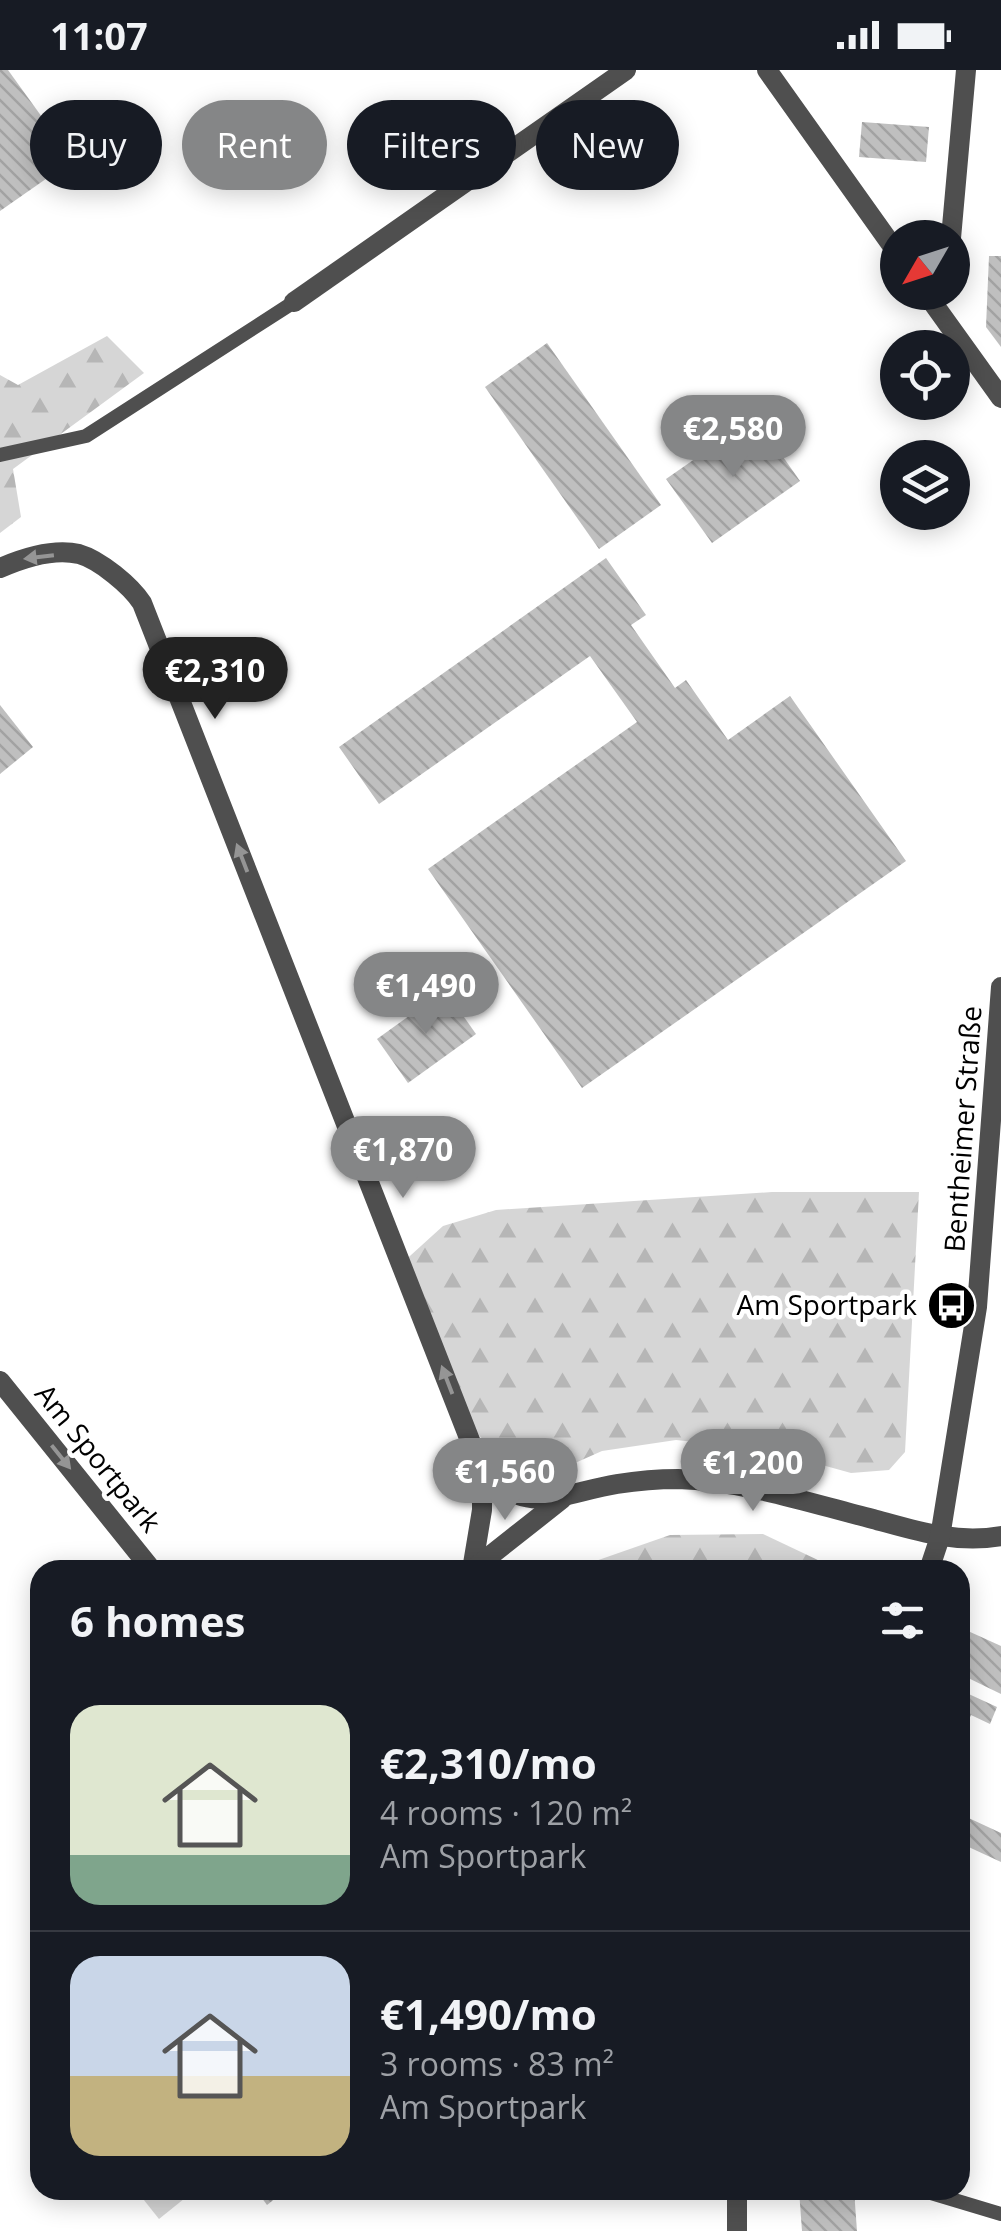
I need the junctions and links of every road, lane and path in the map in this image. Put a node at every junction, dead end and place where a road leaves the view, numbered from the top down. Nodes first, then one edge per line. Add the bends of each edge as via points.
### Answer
1 (626, 70) edge
2 (767, 70) edge
3 (966, 70) edge
4 (954, 220) edge
5 (880, 229) edge
6 (294, 302) joint
7 (937, 310) edge
8 (945, 310) edge
9 (944, 320) junction
10 (1001, 398) edge
11 (0, 455) edge
12 (0, 568) edge
13 (1001, 986) edge
14 (0, 1381) edge
15 (482, 1471) junction
16 (562, 1498) junction
17 (1001, 1536) edge
18 (940, 1537) junction
19 (144, 1560) edge
20 (474, 1560) edge
21 (484, 1560) edge
22 (932, 1560) edge
23 (737, 2200) edge
24 (955, 2200) edge
25 (1001, 2214) edge
26 (737, 2231) edge

1 - 6 street
2 - 5 street
3 - 4 street
6 - 11 lane via 86,436
7 - 9 street
8 - 9 street
9 - 10 street
15 -> 12 street via 142,604 130,585 80,554 34,555
13 - 18 street, Bentheimer Straße via 977,1307
14 -> 19 street, Am Sportpark
15 - 16 street via 522,1499
15 - 20 street
16 - 18 street via 615,1484 677,1479 750,1487
16 - 21 street
17 - 18 street
18 - 22 street, Bentheimer Straße
23 - 26 street
24 - 25 lane

